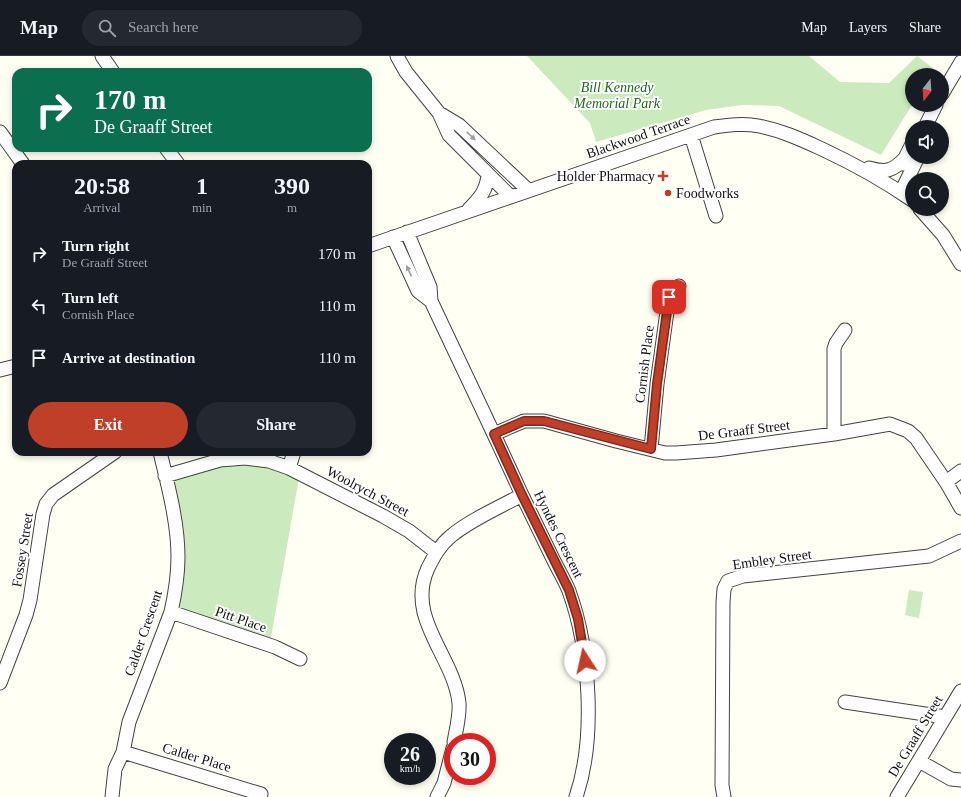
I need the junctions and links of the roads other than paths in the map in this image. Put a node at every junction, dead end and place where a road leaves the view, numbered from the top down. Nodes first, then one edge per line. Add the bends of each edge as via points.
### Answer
1 (102, 56) edge
2 (397, 56) edge
3 (961, 62) edge
4 (110, 68) edge
5 (949, 82) edge
6 (439, 113) junction
7 (0, 132) edge
8 (691, 135) junction
9 (12, 149) edge
10 (905, 158) joint
11 (913, 164) edge
12 (855, 165) junction
13 (488, 174) junction
14 (896, 189) junction
15 (528, 190) junction
16 (905, 195) edge
17 (510, 196) junction
18 (466, 212) junction
19 (716, 216) dead end
20 (926, 216) edge
21 (407, 232) junction
22 (393, 237) junction
23 (372, 245) edge
24 (961, 264) edge
25 (679, 286) dead end
26 (430, 301) junction
27 (845, 330) dead end
28 (12, 367) edge
29 (0, 370) edge
30 (494, 434) junction
31 (834, 434) junction
32 (651, 449) junction
33 (109, 456) edge
34 (161, 456) edge
35 (293, 456) edge
36 (289, 468) junction
37 (961, 471) edge
38 (165, 476) junction
39 (946, 482) junction
40 (522, 495) junction
41 (961, 508) edge
42 (961, 540) edge
43 (436, 552) junction
44 (171, 612) junction
45 (300, 659) dead end
46 (0, 683) edge
47 (961, 691) edge
48 (845, 702) dead end
49 (945, 717) junction
50 (455, 733) edge
51 (124, 752) junction
52 (919, 761) junction
53 (961, 780) edge
54 (444, 783) edge
55 (261, 794) dead end
56 (112, 797) edge
57 (437, 797) edge
58 (576, 797) edge
59 (724, 797) edge
60 (897, 797) edge

1 - 4 street
2 - 6 street via 406,72
3 - 5 street
6 - 13 street via 449,135
6 -> 15 street via 460,125
7 - 9 street
8 - 12 street, Blackwood Terrace via 714,127 758,126 788,133
8 - 15 street, Blackwood Terrace
8 - 19 street
10 - 12 street via 896,168 881,172
10 - 14 street
11 - 14 street
12 - 14 street, Blackwood Terrace
13 - 17 street
13 - 18 street via 486,188
14 - 16 street, Blackwood Terrace
15 - 17 street, Blackwood Terrace
17 - 18 street, Blackwood Terrace
18 - 21 street, Blackwood Terrace
20 - 24 street via 943,235
21 - 22 street, Blackwood Terrace
21 - 26 street, Hyndes Crescent via 430,287
22 - 23 street, Blackwood Terrace
26 -> 22 street, Hyndes Crescent via 418,290
25 - 32 street, Cornish Place via 669,297
26 - 30 street, Hyndes Crescent
27 - 31 street via 834,348
28 - 29 street
30 - 32 street, De Graaff Street via 524,421 544,421
30 - 40 street, Hyndes Crescent
31 - 32 street, De Graaff Street via 697,452 665,453
31 - 39 street, De Graaff Street via 890,424 899,427 916,438
33 - 46 street, Fossey Street via 53,495 46,504 30,600
34 - 38 street, Calder Crescent
35 - 36 street
36 - 38 street, Woolrych Street via 257,458 235,458
36 - 43 street, Woolrych Street via 383,516 409,531
37 - 39 street
38 - 44 street, Calder Crescent via 175,520 178,557
39 - 41 street, De Graaff Street
40 - 43 street via 455,532
40 - 58 street, Hyndes Crescent via 569,590 578,619 587,675 587,735
42 - 59 street, Embley Street via 929,556 743,576 728,581 724,589 723,602
43 - 50 street via 426,572 422,606 425,619 453,680 458,703
44 - 45 street, Pitt Place via 275,647
44 - 51 street, Calder Crescent via 129,722
47 - 49 street, De Graaff Street
48 - 49 street
49 - 52 street, De Graaff Street
51 - 55 street, Calder Place
51 - 56 street, Calder Crescent via 115,769
52 - 53 street via 950,779
52 - 60 street, De Graaff Street
54 - 57 street

